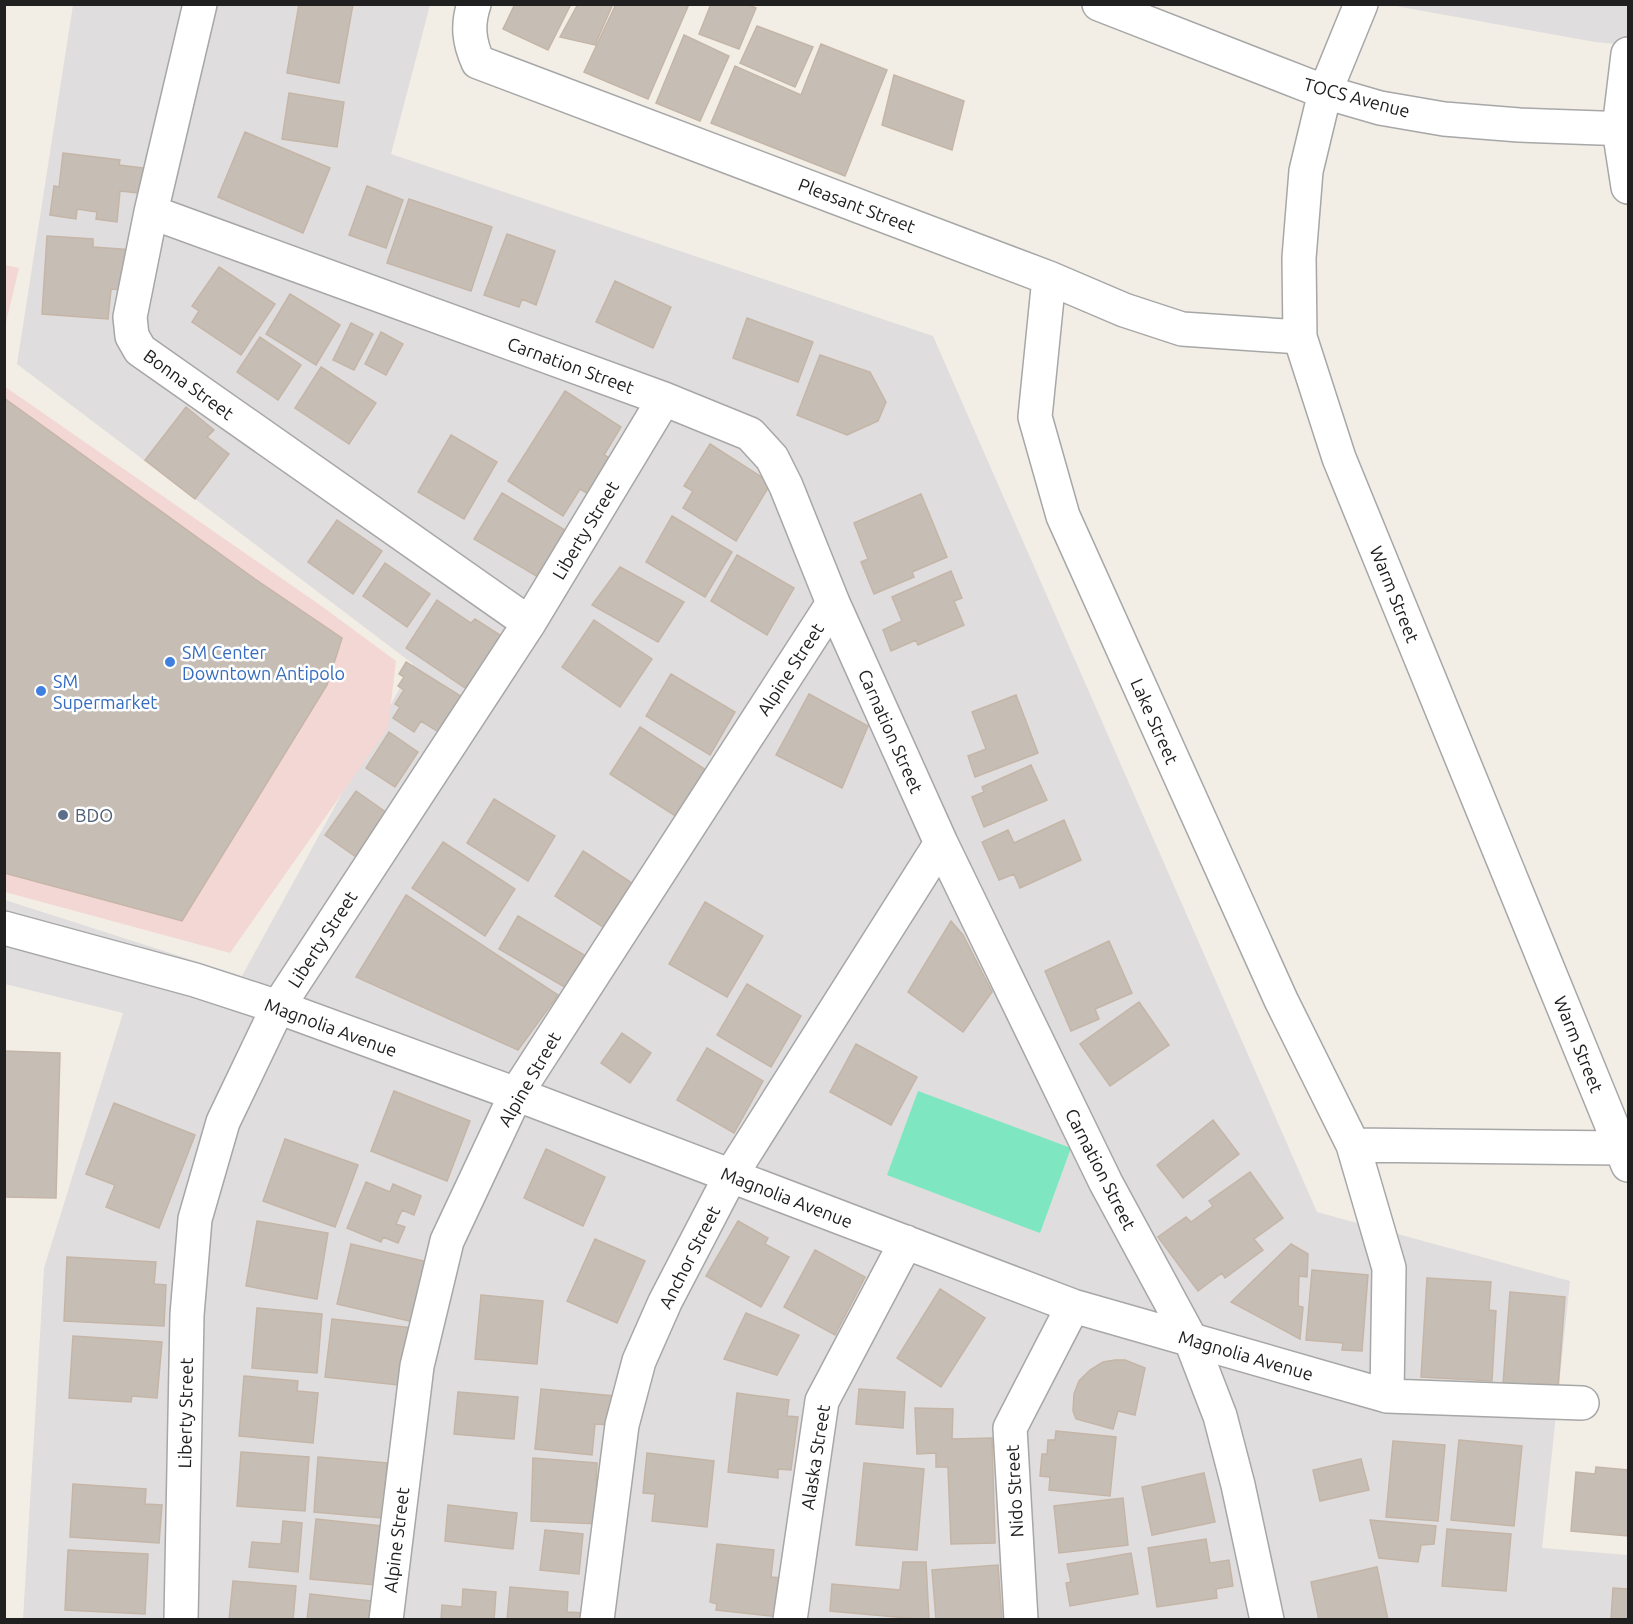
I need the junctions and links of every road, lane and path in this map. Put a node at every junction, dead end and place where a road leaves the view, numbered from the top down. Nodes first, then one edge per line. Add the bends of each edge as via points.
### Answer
1 (200, 4) edge
2 (474, 4) edge
3 (1099, 4) edge
4 (1361, 4) edge
5 (1629, 54) edge
6 (1325, 92) junction
7 (1624, 129) edge
8 (1629, 187) edge
9 (151, 212) junction
10 (1049, 278) junction
11 (1300, 337) junction
12 (664, 399) junction
13 (833, 603) junction
14 (529, 623) junction
15 (941, 843) junction
16 (4, 928) edge
17 (278, 1007) junction
18 (516, 1094) junction
19 (1353, 1145) junction
20 (1625, 1156) edge
21 (731, 1175) junction
22 (906, 1242) junction
23 (1073, 1306) junction
24 (1190, 1338) junction
25 (1387, 1396) junction
26 (1582, 1403) dead end
27 (181, 1620) edge
28 (386, 1620) edge
29 (597, 1620) edge
30 (790, 1620) edge
31 (1022, 1620) edge
32 (1267, 1620) edge

1 - 9 street, Bonna Street
2 - 10 street, Pleasant Street via 469,19 470,36 478,62
3 - 6 street, TOCS Avenue
4 - 6 street, Warm Street
5 - 7 street
6 - 7 street, TOCS Avenue via 1380,108 1444,119
6 - 11 street, Warm Street via 1306,171 1299,258
7 - 8 street
9 - 12 street, Carnation Street
9 - 14 street, Bonna Street via 130,317 132,336 140,350
10 - 11 street, Pleasant Street via 1124,310 1182,329
10 - 19 street, Lake Street via 1035,417 1063,516 1281,1000
11 - 20 street, Warm Street via 1339,458
12 - 13 street, Carnation Street via 750,434 772,458
12 - 14 street, Liberty Street
13 - 15 street, Carnation Street
13 - 18 street, Alpine Street
14 - 17 street, Liberty Street
15 - 21 street, Anchor Street
15 - 24 street, Carnation Street via 1106,1183
16 - 17 street, Magnolia Avenue
17 - 18 street, Magnolia Avenue
17 - 27 street, Liberty Street via 224,1122 195,1219 187,1315
18 - 21 street, Magnolia Avenue
18 - 28 street, Alpine Street via 447,1241 417,1366
19 - 20 street
19 - 25 street, Lake Street via 1389,1269
21 - 22 street, Magnolia Avenue
21 - 29 street, Anchor Street via 639,1361 622,1425
22 - 23 street, Magnolia Avenue
22 - 30 street, Alaska Street via 822,1401
23 - 24 street, Magnolia Avenue
23 - 31 street, Nido Street via 1010,1428
24 - 25 street, Magnolia Avenue
24 - 32 street, Carnation Street via 1220,1416
25 - 26 street, Magnolia Avenue

